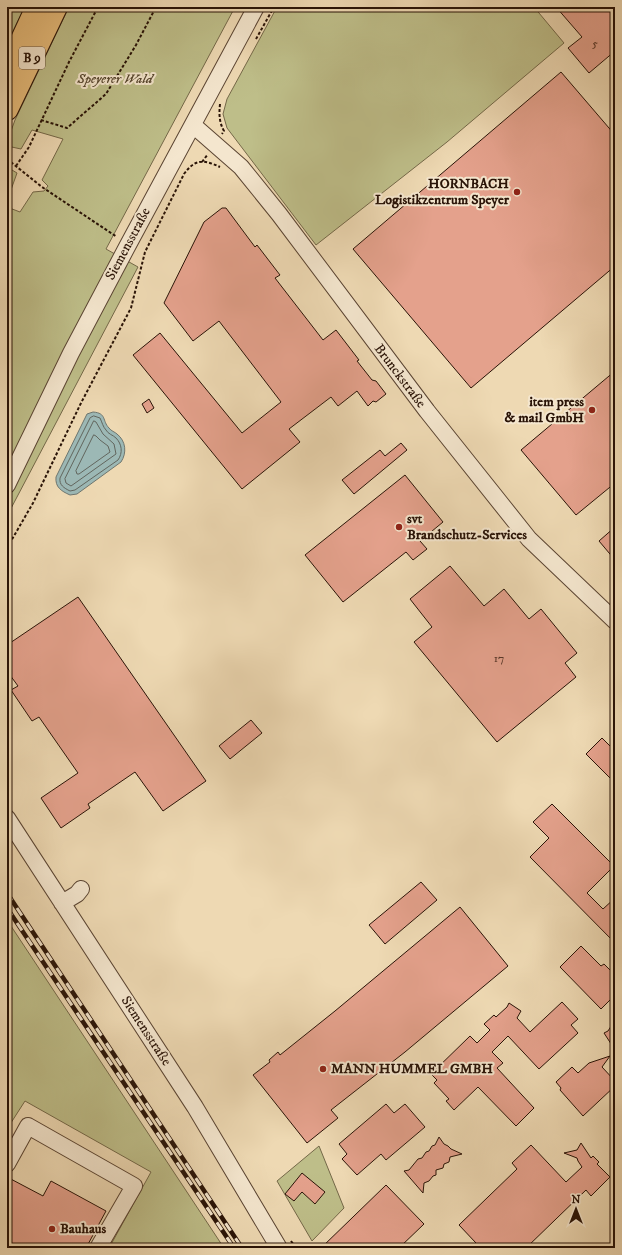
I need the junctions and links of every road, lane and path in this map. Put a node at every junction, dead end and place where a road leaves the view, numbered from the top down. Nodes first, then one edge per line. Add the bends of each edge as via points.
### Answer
1 (38, 7) edge
2 (56, 7) edge
3 (98, 7) edge
4 (156, 7) edge
5 (256, 7) edge
6 (274, 7) edge
7 (255, 39) dead end
8 (7, 72) edge
9 (223, 99) dead end
10 (7, 109) edge
11 (42, 120) junction
12 (193, 125) junction
13 (215, 145) junction
14 (7, 159) edge
15 (16, 166) junction
16 (128, 245) junction
17 (7, 485) edge
18 (7, 548) edge
19 (615, 621) edge
20 (7, 818) edge
21 (81, 889) dead end
22 (62, 903) junction
23 (7, 1164) edge
24 (98, 1248) edge
25 (279, 1248) edge

1 - 8 highway, B 9
2 - 10 highway, B 9
3 - 11 path
4 - 11 path via 106,94 67,128
5 - 12 street, Siemensstraße
6 - 7 path
9 - 13 path via 219,115 224,131
11 - 15 path
12 - 13 street, Brunckstraße
12 - 16 street, Siemensstraße
13 - 18 path via 202,162 190,165 184,174 145,252 131,308 81,403 33,503
13 - 19 street, Brunckstraße via 241,168 279,214 427,411 529,539
14 - 15 path
15 - 16 path via 42,187
16 - 17 street, Siemensstraße via 71,353
20 - 22 street, Siemensstraße
21 - 22 street
22 - 25 street, Siemensstraße via 195,1107
23 - 24 street via 28,1126 134,1186

